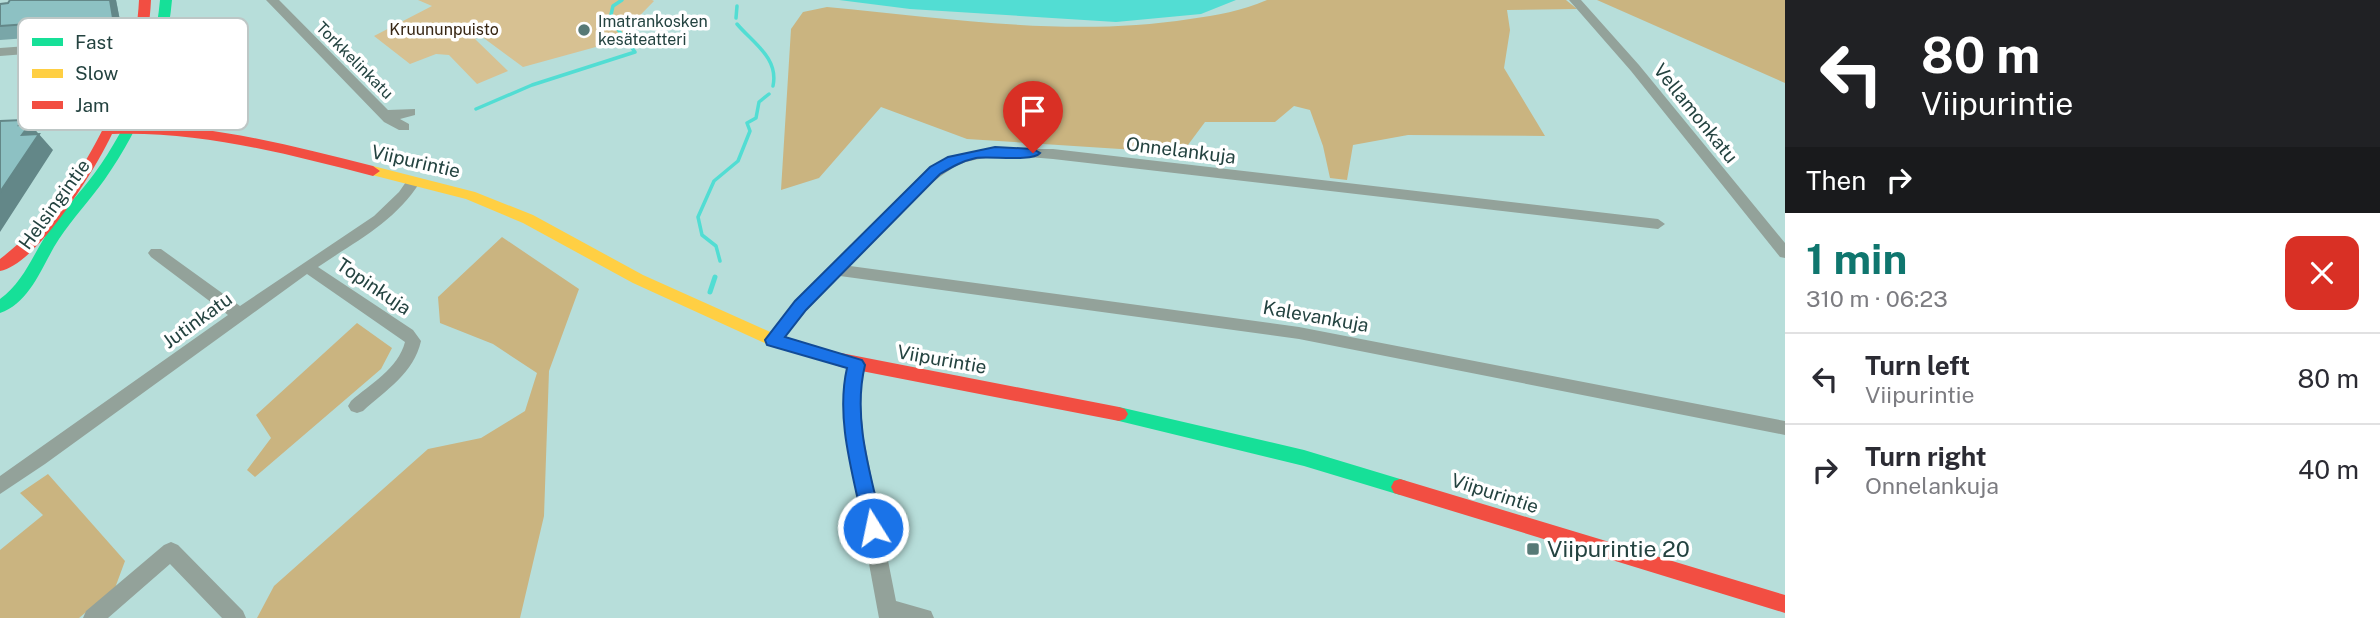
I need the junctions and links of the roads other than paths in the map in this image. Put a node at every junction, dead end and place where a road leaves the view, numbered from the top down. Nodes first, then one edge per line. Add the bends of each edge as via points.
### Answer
1 (145, 0) edge
2 (166, 0) edge
3 (272, 0) edge
4 (1574, 0) edge
5 (146, 18) edge
6 (165, 18) edge
7 (18, 51) edge
8 (0, 52) edge
9 (410, 112) dead end
10 (385, 114) junction
11 (404, 127) dead end
12 (107, 130) edge
13 (129, 130) edge
14 (192, 130) edge
15 (413, 182) junction
16 (1658, 224) dead end
17 (156, 253) dead end
18 (1785, 253) edge
19 (0, 266) edge
20 (307, 267) junction
21 (835, 270) junction
22 (30, 276) junction
23 (0, 307) edge
24 (240, 315) junction
25 (773, 340) junction
26 (856, 365) junction
27 (357, 406) dead end
28 (1785, 428) edge
29 (0, 486) edge
30 (1785, 604) edge
31 (889, 613) edge
32 (93, 618) edge
33 (236, 618) edge
34 (924, 618) edge

1 - 5 main road, Helsingintie
2 - 6 main road, Helsingintie
3 - 10 street, Torkkelinkatu
4 - 18 street, Vellamonkatu
7 - 8 street
9 - 10 street, Torkkelinkatu
10 - 11 street, Torkkelinkatu
12 - 19 main road, Helsingintie via 27,249
13 - 22 main road, Helsingintie via 39,256
14 - 15 main road, Viipurintie
15 - 20 street, Jutinkatu via 402,199 375,222
15 - 25 main road, Viipurintie via 498,205 638,279
16 - 21 street, Onnelankuja via 1053,154 995,152 953,160 935,171
17 - 24 street
19 - 22 main road via 18,265
20 - 24 street, Jutinkatu
20 - 27 street, Topinkuja via 413,341 406,362
21 - 25 street, Onnelankuja
21 - 28 street, Kalevankuja via 1299,333
22 - 23 main road, Helsingintie via 25,289
24 - 29 street, Jutinkatu
25 - 26 main road, Viipurintie
26 - 30 main road, Viipurintie via 1104,410 1304,458
26 - 31 street via 850,390 855,439
31 - 34 street
32 - 33 street via 171,551

